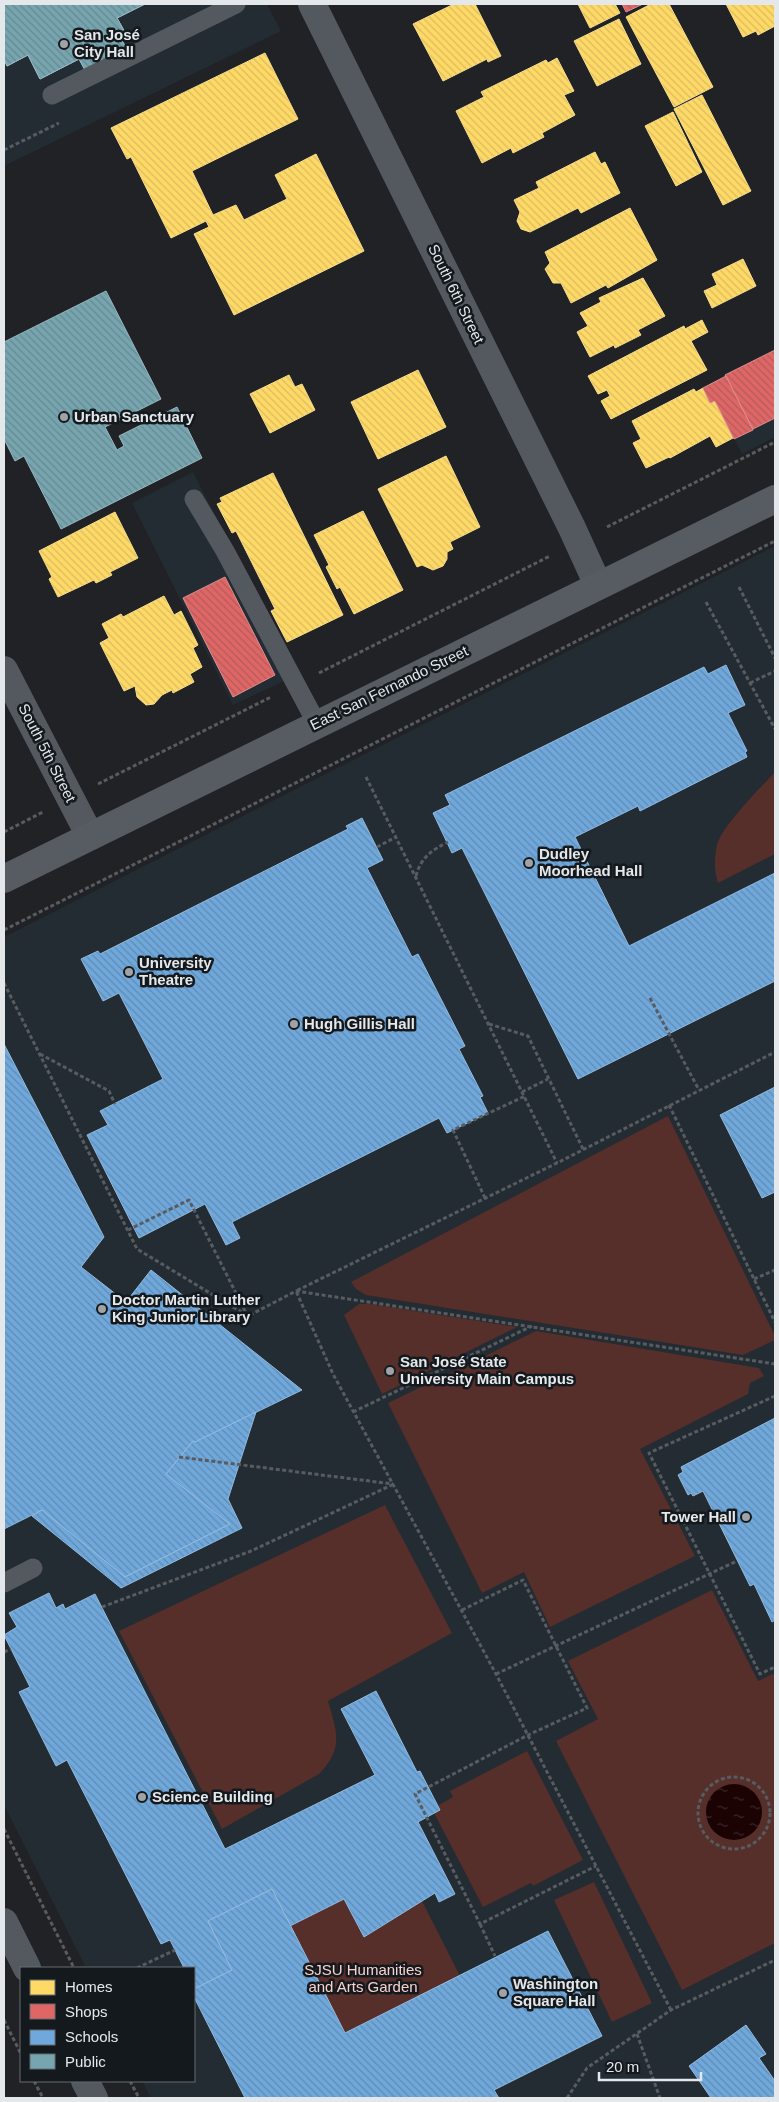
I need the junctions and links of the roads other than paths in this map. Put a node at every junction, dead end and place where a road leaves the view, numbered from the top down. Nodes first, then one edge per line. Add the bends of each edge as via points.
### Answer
1 (236, 4) edge
2 (312, 4) edge
3 (52, 95) dead end
4 (194, 499) dead end
5 (775, 499) edge
6 (598, 585) junction
7 (4, 670) edge
8 (317, 724) junction
9 (90, 836) junction
10 (4, 879) edge
11 (32, 1568) dead end
12 (4, 1583) edge
13 (4, 1922) edge
14 (26, 1967) edge
15 (86, 2082) edge
16 (94, 2098) edge

1 - 3 lane
2 - 6 street, South 6th Street
4 - 8 lane
5 - 6 main road, East San Fernando Street
6 - 8 main road, East San Fernando Street
7 - 9 street, South 5th Street
8 - 9 main road, East San Fernando Street
9 - 10 main road, East San Fernando Street
11 - 12 lane
13 - 14 street
15 - 16 street

